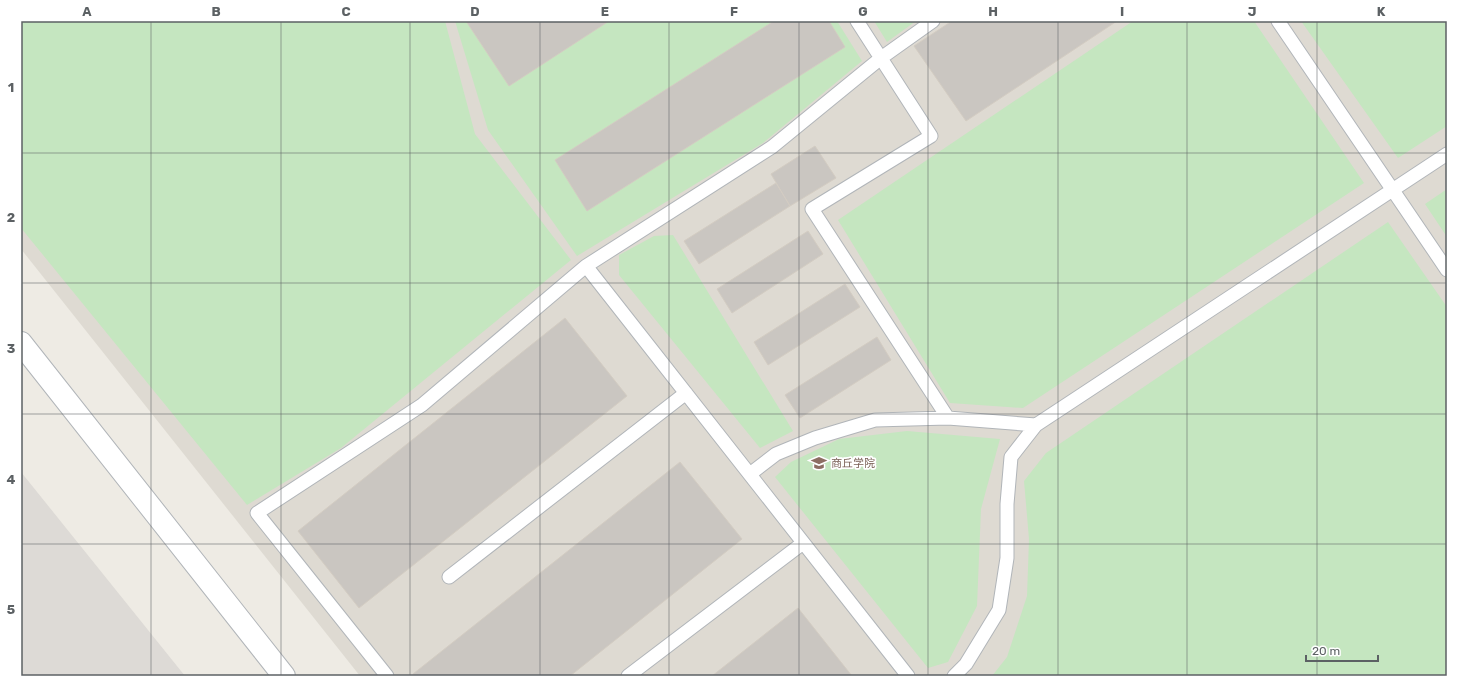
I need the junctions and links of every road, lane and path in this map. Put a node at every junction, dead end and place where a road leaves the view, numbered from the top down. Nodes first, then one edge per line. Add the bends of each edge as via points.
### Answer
1 (857, 21) edge
2 (933, 21) edge
3 (1278, 21) edge
4 (881, 58) junction
5 (1447, 154) edge
6 (1393, 190) junction
7 (586, 266) junction
8 (1447, 270) edge
9 (21, 343) edge
10 (686, 393) junction
11 (948, 418) junction
12 (1036, 425) junction
13 (750, 474) junction
14 (803, 542) junction
15 (449, 577) dead end
16 (284, 676) edge
17 (387, 676) edge
18 (628, 676) edge
19 (908, 676) edge
20 (954, 676) edge

1 - 4 lane
2 - 4 lane
3 - 6 lane
4 - 7 lane via 772,147
4 - 11 lane via 932,136 812,209
5 - 6 lane
6 - 8 lane
6 - 12 lane
7 - 10 lane
7 - 17 lane via 422,405 257,513
9 - 16 street
10 - 13 lane
10 - 15 lane
11 - 12 lane
11 - 13 lane via 874,420 814,438 776,454
12 - 20 lane via 1011,457 1007,558 999,610 966,664
13 - 14 lane
14 - 18 lane
14 - 19 lane

